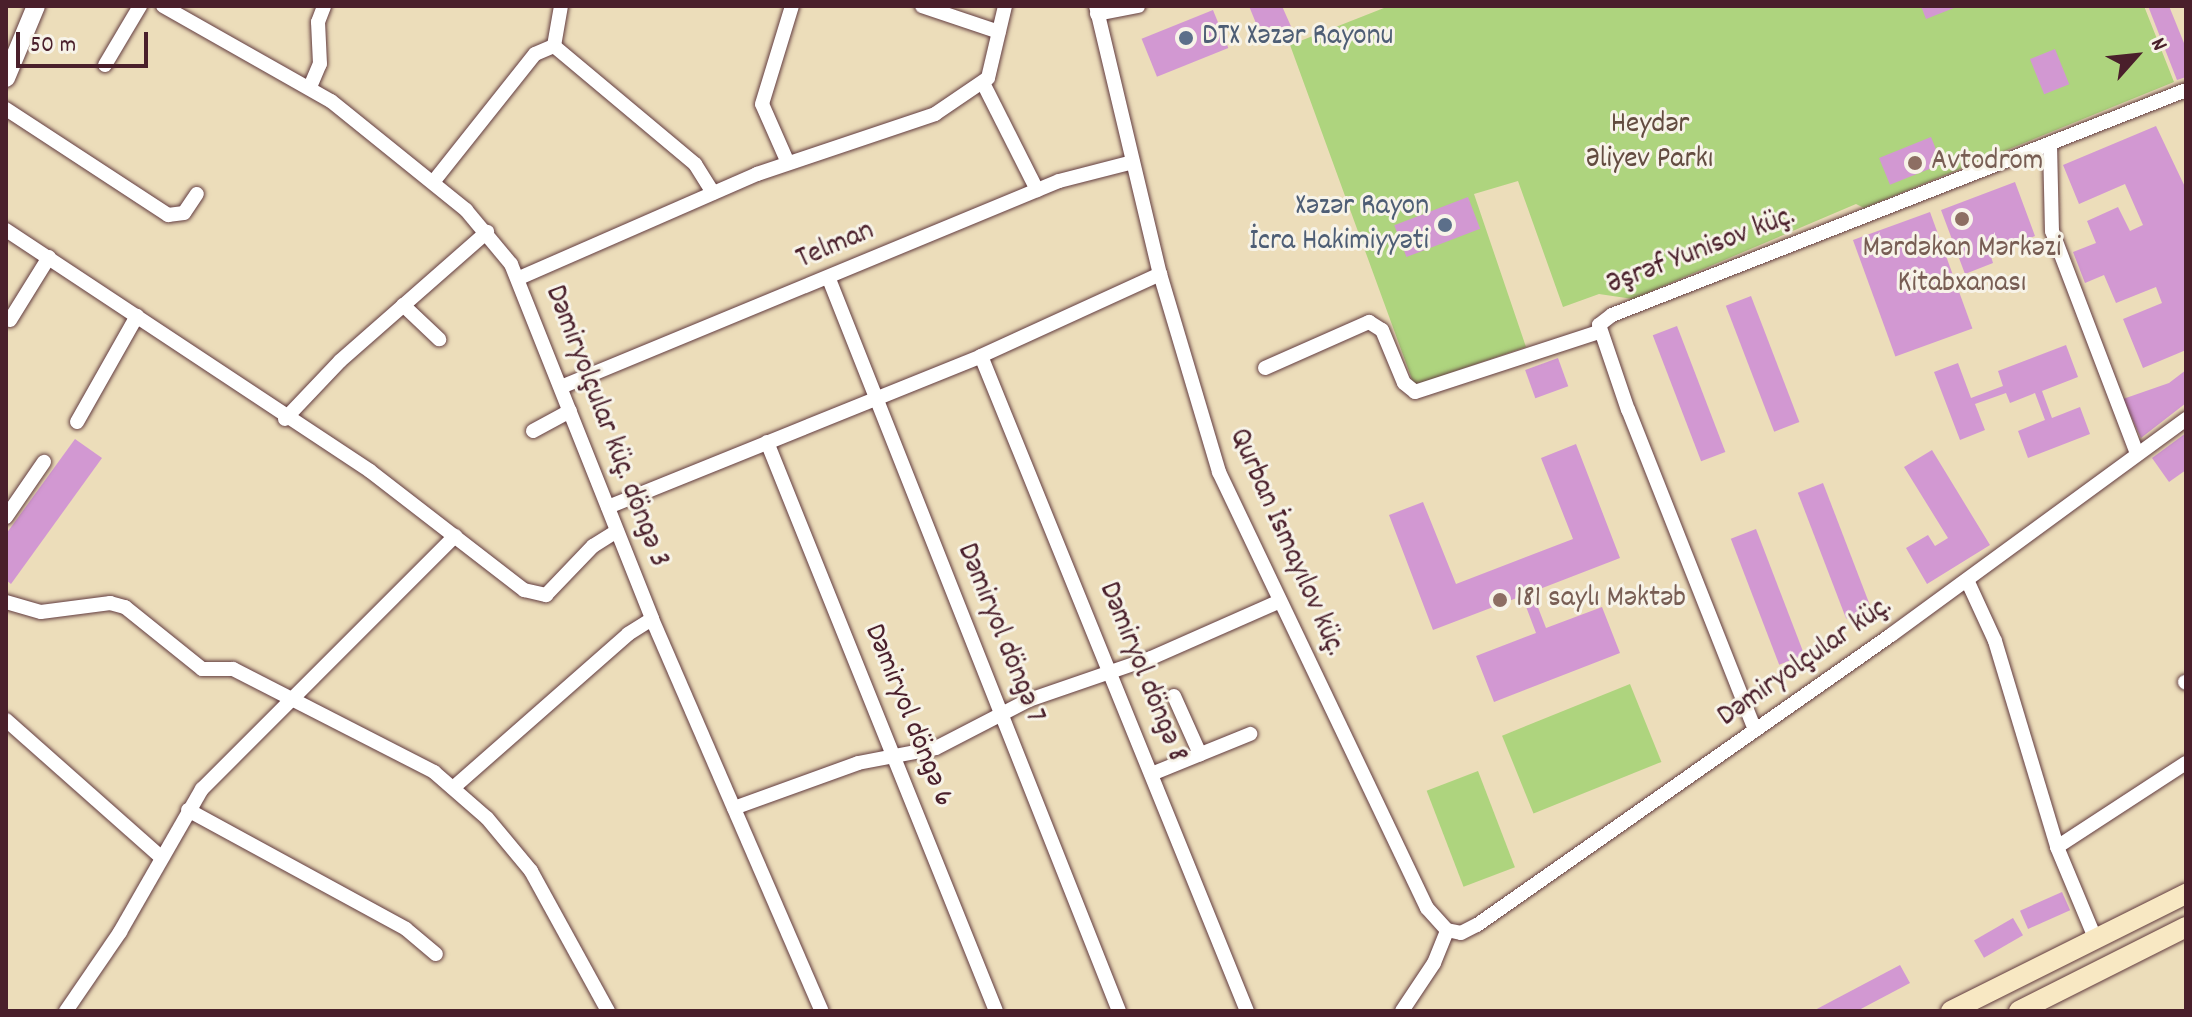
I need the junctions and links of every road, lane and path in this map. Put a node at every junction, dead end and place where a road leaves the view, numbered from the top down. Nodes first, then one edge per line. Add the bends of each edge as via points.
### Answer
1 (36, 6) edge
2 (140, 6) edge
3 (163, 6) edge
4 (324, 6) edge
5 (561, 6) edge
6 (792, 6) edge
7 (922, 6) edge
8 (1005, 6) edge
9 (1138, 6) edge
10 (1097, 10) edge
11 (999, 32) junction
12 (554, 46) junction
13 (105, 65) dead end
14 (6, 78) edge
15 (983, 83) junction
16 (310, 87) junction
17 (2186, 90) edge
18 (6, 109) edge
19 (2050, 144) junction
20 (1133, 162) junction
21 (788, 163) junction
22 (434, 181) junction
23 (1037, 190) junction
24 (713, 193) junction
25 (197, 194) dead end
26 (6, 230) edge
27 (487, 232) junction
28 (49, 257) junction
29 (1160, 274) junction
30 (519, 278) junction
31 (829, 279) junction
32 (403, 305) junction
33 (137, 316) junction
34 (10, 320) dead end
35 (1599, 332) junction
36 (439, 339) dead end
37 (981, 356) junction
38 (1265, 368) dead end
39 (561, 387) junction
40 (875, 400) junction
41 (570, 411) junction
42 (285, 419) junction
43 (2186, 419) edge
44 (77, 422) dead end
45 (533, 431) dead end
46 (767, 442) junction
47 (2137, 454) junction
48 (44, 462) dead end
49 (608, 507) junction
50 (6, 517) edge
51 (617, 531) junction
52 (455, 536) junction
53 (1967, 580) junction
54 (1280, 601) junction
55 (9, 609) edge
56 (652, 619) junction
57 (1112, 671) junction
58 (1174, 696) dead end
59 (289, 702) junction
60 (1004, 714) junction
61 (6, 720) edge
62 (1755, 730) junction
63 (1250, 734) dead end
64 (1200, 754) junction
65 (897, 758) junction
66 (2186, 763) edge
67 (1154, 773) junction
68 (453, 788) junction
69 (734, 808) junction
70 (188, 810) junction
71 (2057, 847) junction
72 (162, 858) junction
73 (2186, 894) edge
74 (2186, 927) edge
75 (1447, 930) junction
76 (2095, 938) junction
77 (436, 954) dead end
78 (2042, 1006) edge
79 (72, 1009) edge
80 (608, 1011) edge
81 (822, 1011) edge
82 (996, 1011) edge
83 (1119, 1011) edge
84 (1247, 1011) edge
85 (1402, 1011) edge
86 (1951, 1011) edge
87 (2019, 1011) edge

1 - 14 street
2 - 13 street
3 - 16 street, Dəmiryolçular küç. döngə 3
4 - 16 street via 318,22 320,64
5 - 12 street
6 - 21 street via 762,104
7 - 11 street
8 - 11 street
9 - 10 street, Qurban İsmayılov küç.
10 - 20 street, Qurban İsmayılov küç.
11 - 15 street via 991,72
12 - 22 street via 535,54 521,69
12 - 24 street via 695,164
15 - 21 street via 912,125
15 - 23 street
16 - 22 street, Dəmiryolçular küç. döngə 3
17 - 19 street, Əşrəf Yunisov küç.
18 - 25 street via 168,215 184,213
19 - 35 street, Əşrəf Yunisov küç. via 1612,315 1603,320
19 - 47 street via 2052,231
20 - 23 street, Telman
20 - 29 street, Qurban İsmayılov küç.
21 - 24 street
22 - 27 street, Dəmiryolçular küç. döngə 3
23 - 31 street, Telman
24 - 30 street
26 - 28 street
27 - 30 street, Dəmiryolçular küç. döngə 3
27 - 32 street
28 - 33 street
28 - 34 street
29 - 37 street via 1108,293
29 - 54 street, Qurban İsmayılov küç. via 1219,472
30 - 39 street, Dəmiryolçular küç. döngə 3
31 - 39 street, Telman
31 - 40 street, Dəmiryol döngə 7
32 - 36 street
32 - 42 street
33 - 42 street
33 - 44 street
35 - 38 street via 1415,392 1404,383 1382,330 1369,322
35 - 62 street, Əşrəf Yunisov küç.
37 - 40 street
37 - 57 street, Dəmiryol döngə 8
39 - 41 street, Dəmiryolçular küç. döngə 3
40 - 46 street
40 - 60 street, Dəmiryol döngə 7
41 - 45 street
41 - 49 street, Dəmiryolçular küç. döngə 3
42 - 52 street via 370,471
43 - 47 street, Dəmiryolçular küç.
46 - 49 street
46 - 65 street, Dəmiryol döngə 6
47 - 53 street, Dəmiryolçular küç.
48 - 50 street
49 - 51 street, Dəmiryolçular küç. döngə 3
51 - 52 street via 593,546 546,595 524,590
51 - 56 street, Dəmiryolçular küç. döngə 3
52 - 59 street
53 - 62 street, Dəmiryolçular küç.
53 - 71 street via 1995,641
54 - 57 street
54 - 75 street, Qurban İsmayılov küç. via 1427,908
55 - 59 street via 41,612 110,603 125,607 202,669 233,669
56 - 68 street via 628,634
56 - 69 street, Dəmiryolçular küç. döngə 3
57 - 60 street
57 - 67 street, Dəmiryol döngə 8
58 - 64 street
59 - 68 street via 403,753
59 - 70 street via 217,773
60 - 65 street via 936,748
60 - 83 street, Dəmiryol döngə 7
61 - 72 street
62 - 75 street, Dəmiryolçular küç. via 1477,925 1461,933
63 - 64 street
64 - 67 street
65 - 69 street via 858,763
65 - 82 street, Dəmiryol döngə 6
66 - 71 street
67 - 84 street, Dəmiryol döngə 8
68 - 80 street via 531,871
69 - 81 street, Dəmiryolçular küç. döngə 3
70 - 72 street
70 - 77 street via 406,929
71 - 76 street
72 - 79 street
73 - 76 main road
74 - 78 main road
75 - 85 street via 1434,963
76 - 86 main road
78 - 87 main road

